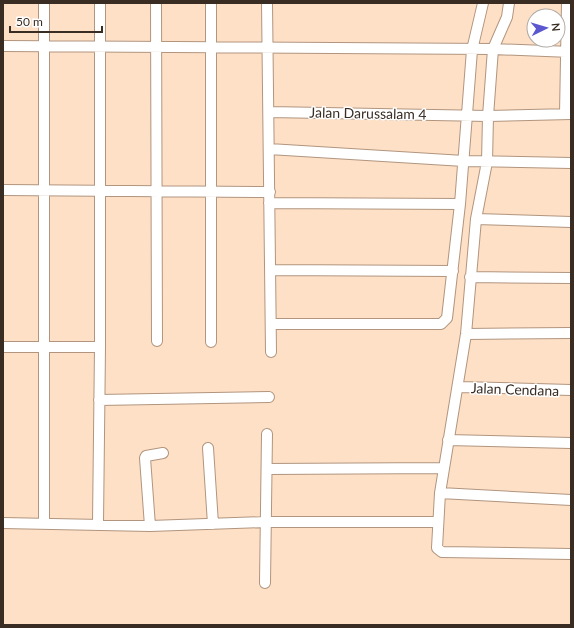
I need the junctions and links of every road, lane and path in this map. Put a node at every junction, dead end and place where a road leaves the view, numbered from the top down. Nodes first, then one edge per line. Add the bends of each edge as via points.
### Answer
1 (44, 3) edge
2 (100, 3) edge
3 (156, 3) edge
4 (211, 3) edge
5 (267, 3) edge
6 (483, 3) edge
7 (509, 3) edge
8 (567, 3) edge
9 (44, 45) junction
10 (3, 46) edge
11 (156, 46) junction
12 (99, 47) junction
13 (212, 47) junction
14 (268, 48) junction
15 (493, 49) junction
16 (472, 50) junction
17 (568, 52) edge
18 (269, 112) junction
19 (568, 114) edge
20 (466, 115) junction
21 (488, 116) junction
22 (269, 149) junction
23 (464, 161) junction
24 (487, 162) junction
25 (571, 163) edge
26 (3, 190) edge
27 (44, 190) junction
28 (155, 191) junction
29 (100, 192) junction
30 (212, 192) junction
31 (270, 192) junction
32 (270, 203) junction
33 (460, 204) junction
34 (476, 219) junction
35 (571, 222) edge
36 (270, 270) junction
37 (453, 270) junction
38 (470, 277) junction
39 (571, 278) edge
40 (271, 324) junction
41 (571, 333) edge
42 (466, 334) junction
43 (157, 341) dead end
44 (211, 342) dead end
45 (3, 347) edge
46 (43, 347) junction
47 (100, 347) junction
48 (271, 352) dead end
49 (458, 387) junction
50 (571, 390) edge
51 (269, 397) dead end
52 (99, 400) junction
53 (267, 434) dead end
54 (448, 440) junction
55 (571, 443) edge
56 (208, 448) dead end
57 (163, 453) dead end
58 (444, 468) junction
59 (267, 469) junction
60 (440, 493) junction
61 (571, 500) edge
62 (3, 522) edge
63 (44, 522) junction
64 (266, 522) junction
65 (437, 522) junction
66 (98, 523) junction
67 (213, 524) junction
68 (150, 526) junction
69 (571, 554) edge
70 (265, 583) dead end

1 - 9 street
2 - 12 street
3 - 11 street
4 - 13 street
5 - 14 street
6 - 16 street
7 - 15 street via 507,17
8 - 17 street
9 - 10 street
9 - 12 street
9 - 27 street
11 - 12 street
11 - 13 street
11 - 28 street
12 - 29 street
13 - 14 street
13 - 30 street
14 - 16 street
14 - 18 street
15 - 16 street
15 - 17 street
15 - 21 street
16 - 20 street
17 - 19 street
18 - 20 street, Jalan Darussalam 4
18 - 22 street
19 - 21 street, Jalan Darussalam 4
20 - 21 street, Jalan Darussalam 4
20 - 23 street
21 - 24 street
22 - 23 street
22 - 31 street
23 - 24 street
23 - 33 street
24 - 25 street
24 - 34 street
26 - 27 street
27 - 29 street
27 - 46 street
28 - 29 street
28 - 30 street
28 - 43 street
29 - 47 street
30 - 31 street
30 - 44 street
31 - 32 street
32 - 33 street
32 - 36 street
33 - 37 street
34 - 35 street
34 - 38 street
36 - 37 street
36 - 40 street
37 - 40 street via 447,318 441,324
38 - 39 street
38 - 42 street
40 - 48 street
41 - 42 street
42 - 49 street
45 - 46 street
46 - 47 street
46 - 63 street
47 - 52 street
49 - 50 street, Jalan Cendana
49 - 54 street
51 - 52 street
52 - 66 street
53 - 59 street
54 - 55 street
54 - 58 street
56 - 67 street
57 - 68 street via 145,458
58 - 59 street
58 - 60 street
59 - 64 street
60 - 61 street
60 - 65 street
62 - 63 street
63 - 66 street
64 - 65 street
64 - 67 street
64 - 70 street
65 - 69 street via 437,548 442,552
66 - 68 street
67 - 68 street

